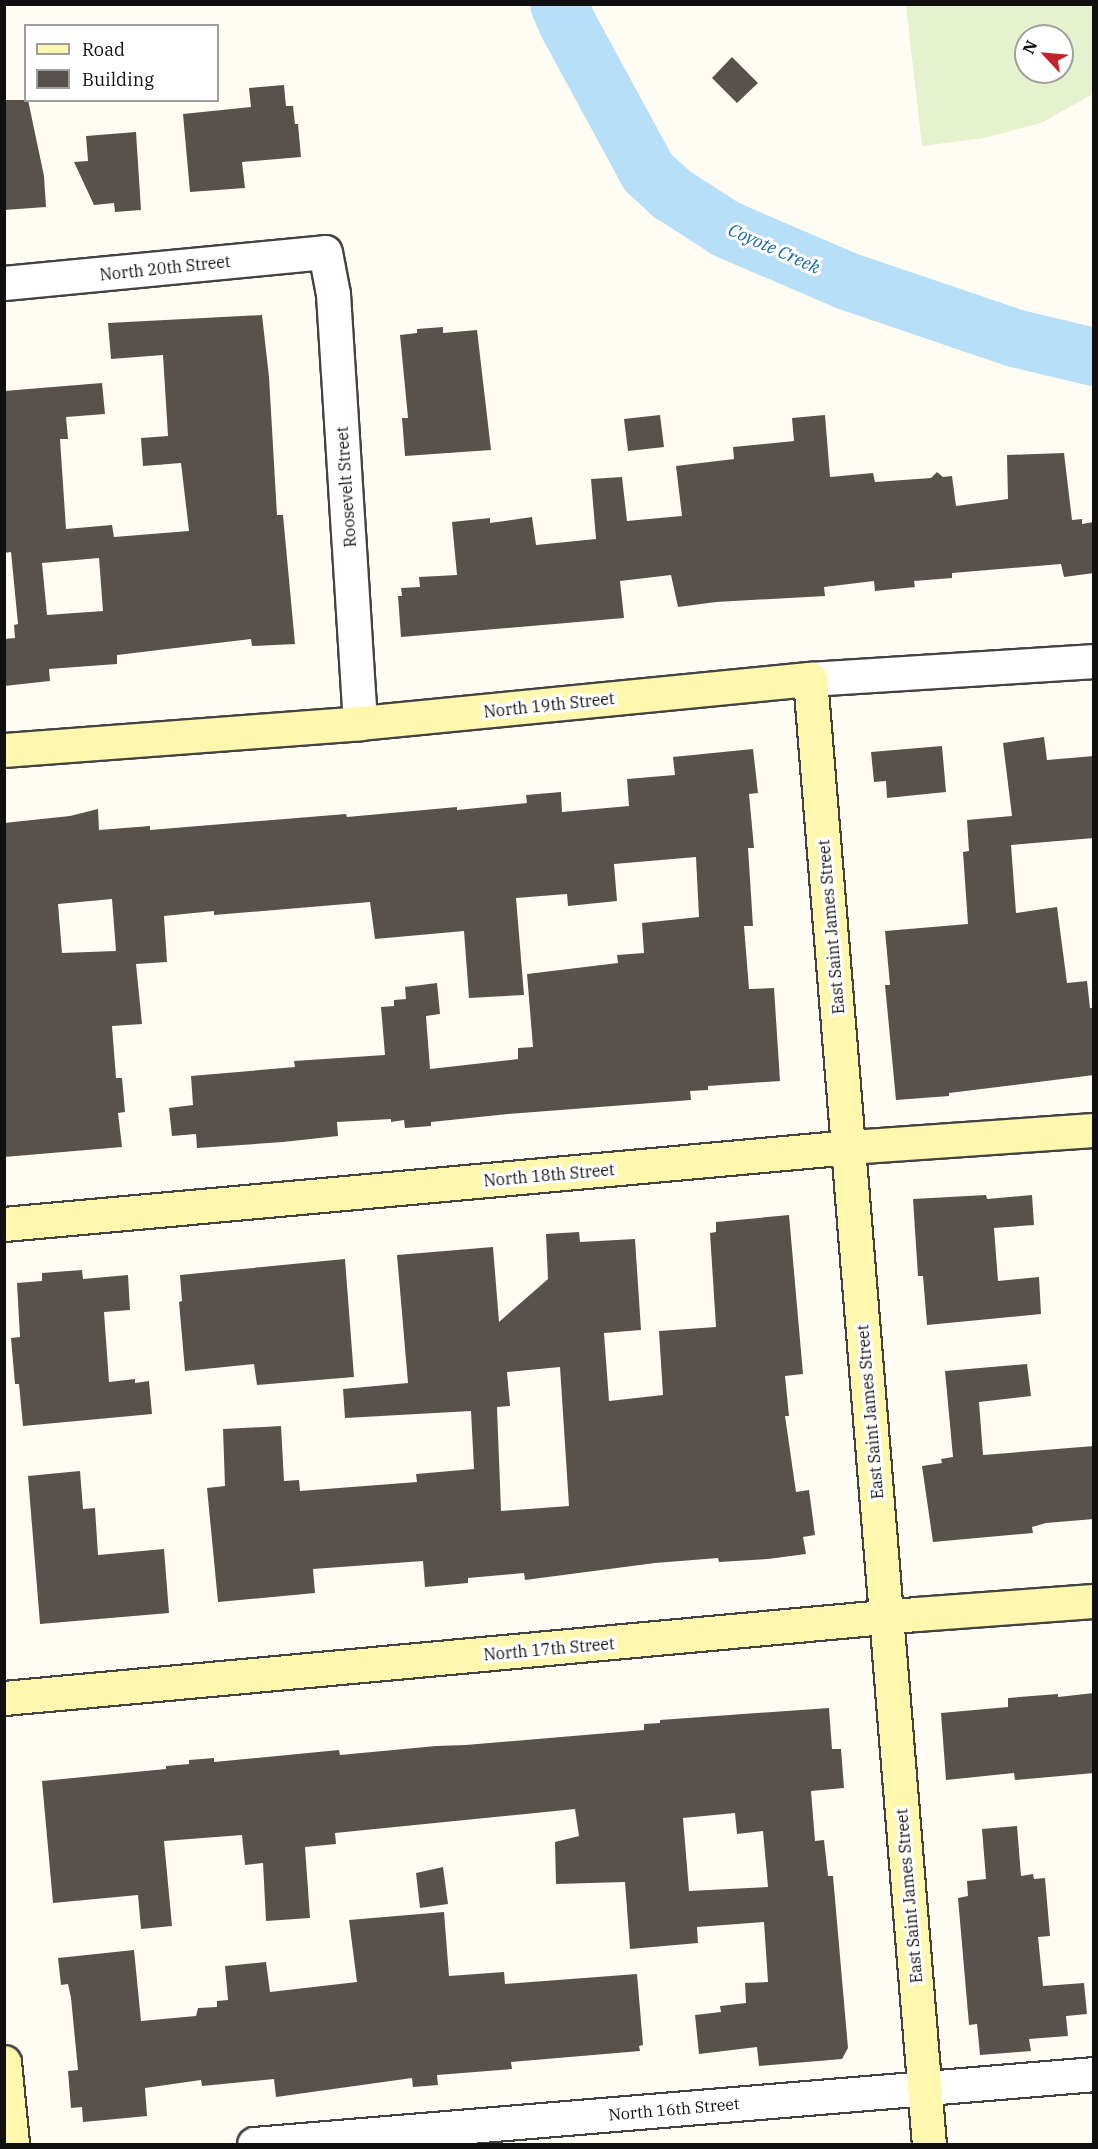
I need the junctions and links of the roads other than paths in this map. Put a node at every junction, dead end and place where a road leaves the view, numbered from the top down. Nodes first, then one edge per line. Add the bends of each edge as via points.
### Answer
1 (325, 252) joint
2 (4, 283) edge
3 (1094, 661) edge
4 (810, 679) junction
5 (360, 723) junction
6 (4, 750) edge
7 (1094, 1130) edge
8 (850, 1148) junction
9 (4, 1224) edge
10 (1094, 1601) edge
11 (887, 1617) junction
12 (4, 1698) edge
13 (4, 2062) edge
14 (1094, 2074) edge
15 (926, 2088) junction
16 (12, 2145) edge
17 (255, 2145) edge
18 (929, 2145) edge

1 - 2 street, North 20th Street
1 - 5 street, Roosevelt Street via 333,294
3 - 4 street, North 19th Street
4 - 5 street, North 19th Street
4 - 8 street, East Saint James Street
5 - 6 street, North 19th Street
7 - 8 street, North 18th Street
8 - 9 street, North 18th Street
8 - 11 street, East Saint James Street
10 - 11 street, North 17th Street
11 - 12 street, North 17th Street
11 - 15 street, East Saint James Street
13 - 16 street
14 - 15 street, North 16th Street
15 - 17 street, North 16th Street
15 - 18 street, East Saint James Street

